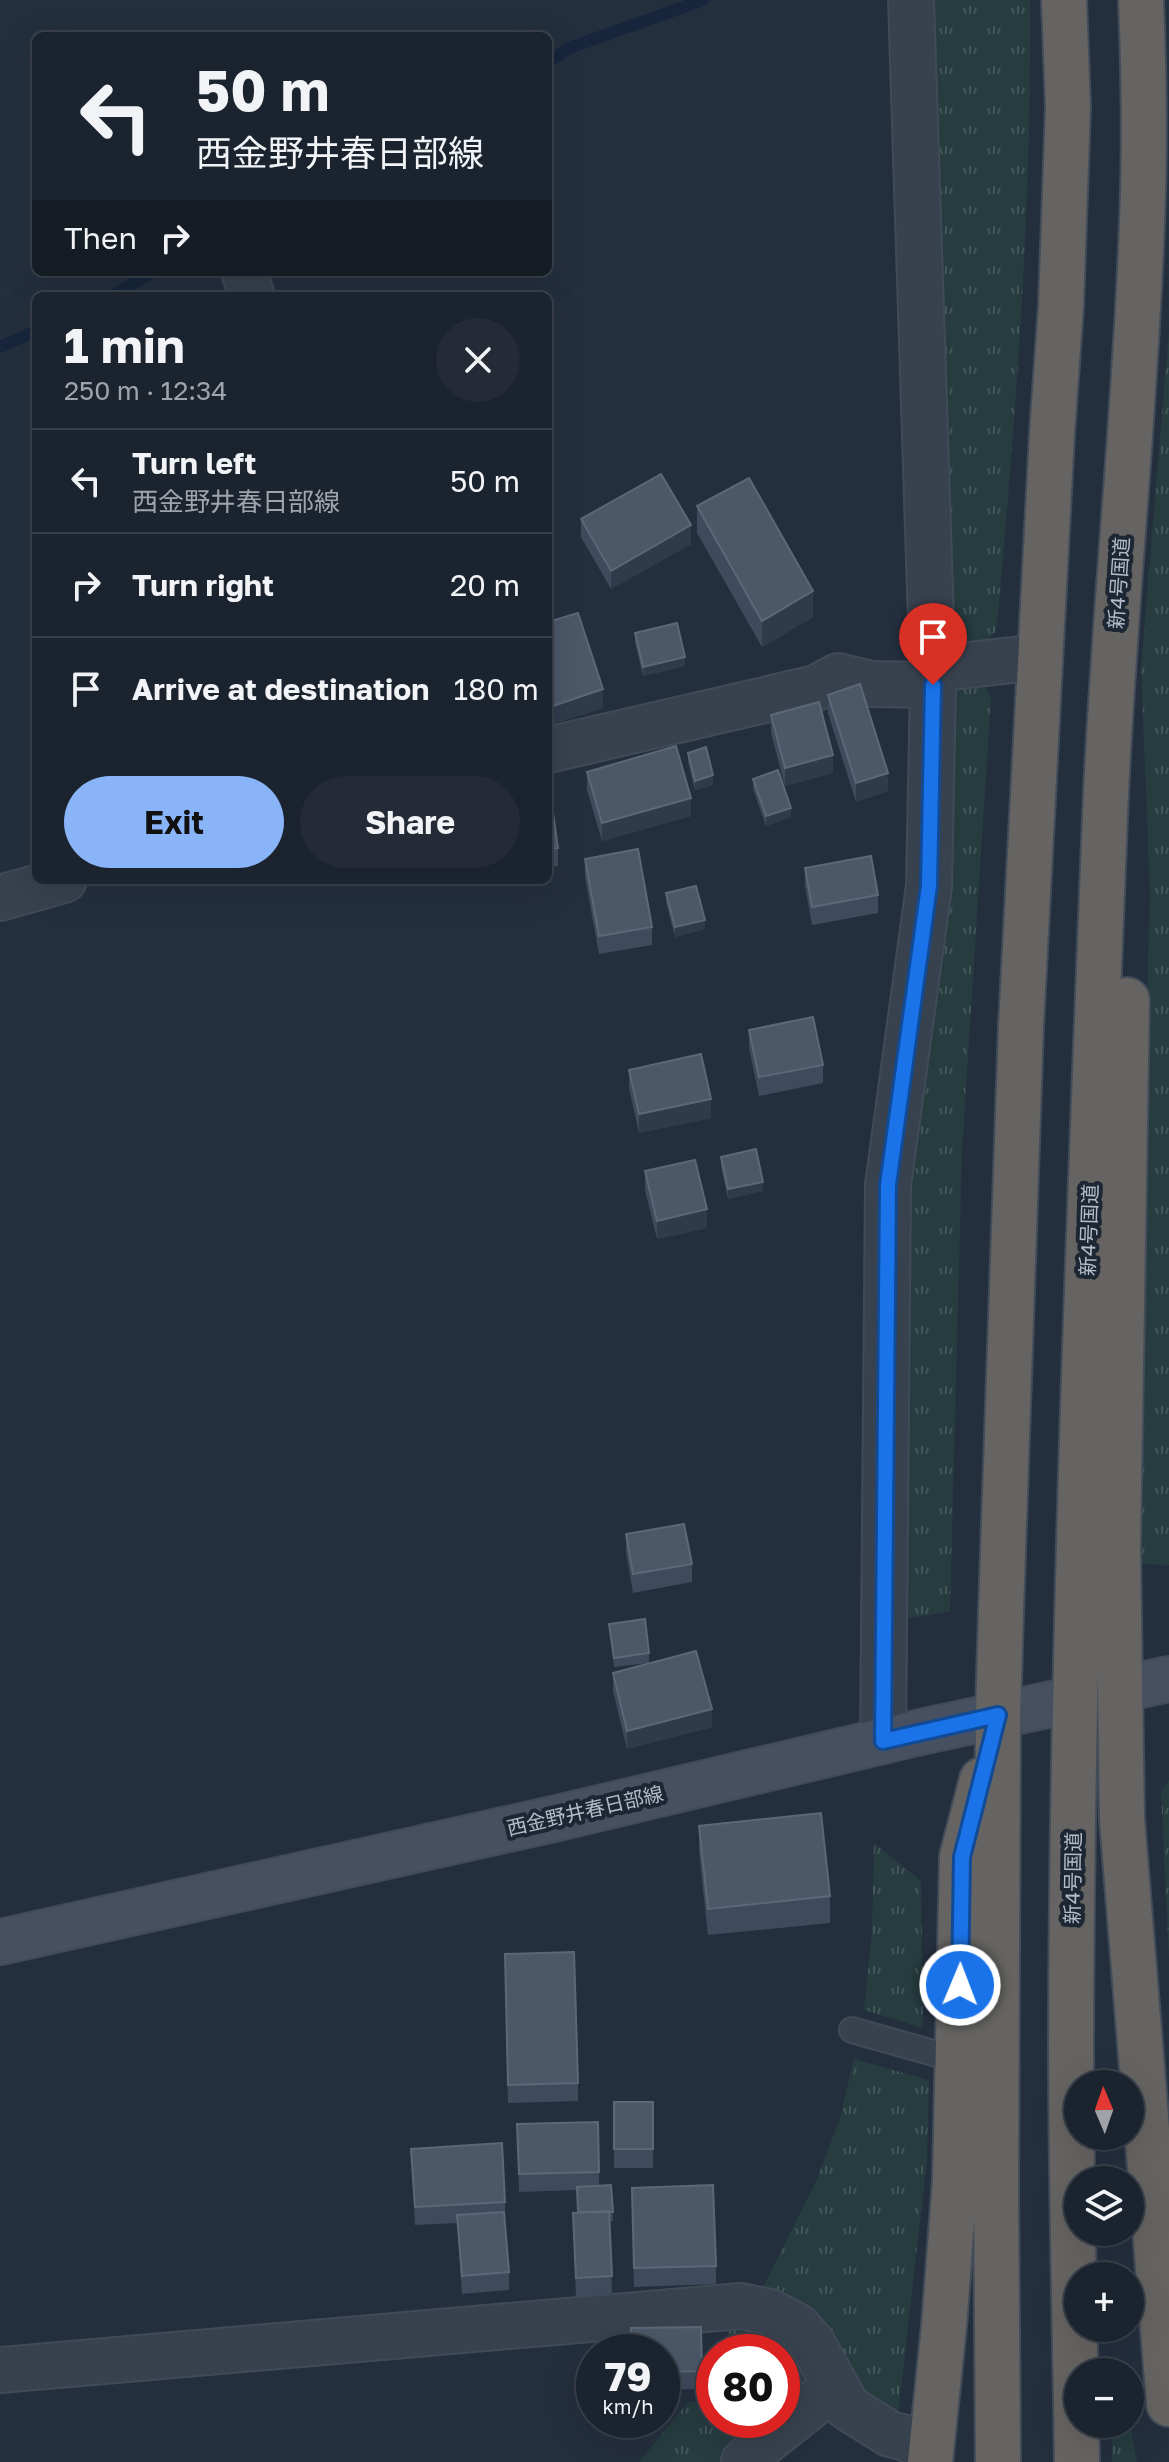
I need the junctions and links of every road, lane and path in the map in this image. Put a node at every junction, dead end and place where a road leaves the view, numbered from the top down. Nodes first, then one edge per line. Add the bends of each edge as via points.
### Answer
1 (911, 0) edge
2 (1064, 0) edge
3 (1141, 0) edge
4 (1040, 657) junction
5 (933, 677) junction
6 (1112, 691) junction
7 (552, 749) edge
8 (50, 884) edge
9 (0, 898) edge
10 (1169, 1679) edge
11 (1120, 1690) junction
12 (1076, 1698) junction
13 (998, 1715) junction
14 (883, 1741) junction
15 (0, 1942) edge
16 (852, 2030) dead end
17 (958, 2060) junction
18 (0, 2370) edge
19 (836, 2386) junction
20 (1169, 2404) edge
21 (930, 2457) edge
22 (744, 2462) edge
23 (998, 2462) edge
24 (1077, 2462) edge

1 - 5 street
2 - 4 highway via 1068,107 1063,260
3 - 6 highway, 新4号国道 via 1142,220
4 - 5 street
4 - 13 highway via 1021,1026
5 - 7 street via 871,684 838,676 816,688
5 - 14 street via 929,886 888,1185
6 - 11 highway via 1130,873
6 - 12 highway, 新4号国道 via 1092,1136
8 - 9 street
10 - 11 main road, 西金野井春日部線
11 - 12 main road, 西金野井春日部線
11 - 20 highway via 1122,1819
12 - 13 main road, 西金野井春日部線
12 - 24 highway, 新4号国道 via 1071,2043
13 - 14 main road, 西金野井春日部線
13 - 17 highway via 962,1857
13 - 23 highway
14 - 15 main road, 西金野井春日部線
16 - 17 lane
17 - 21 highway via 954,2196
18 - 19 street via 741,2306 770,2312 797,2326
19 - 21 street via 848,2408
19 - 22 street

